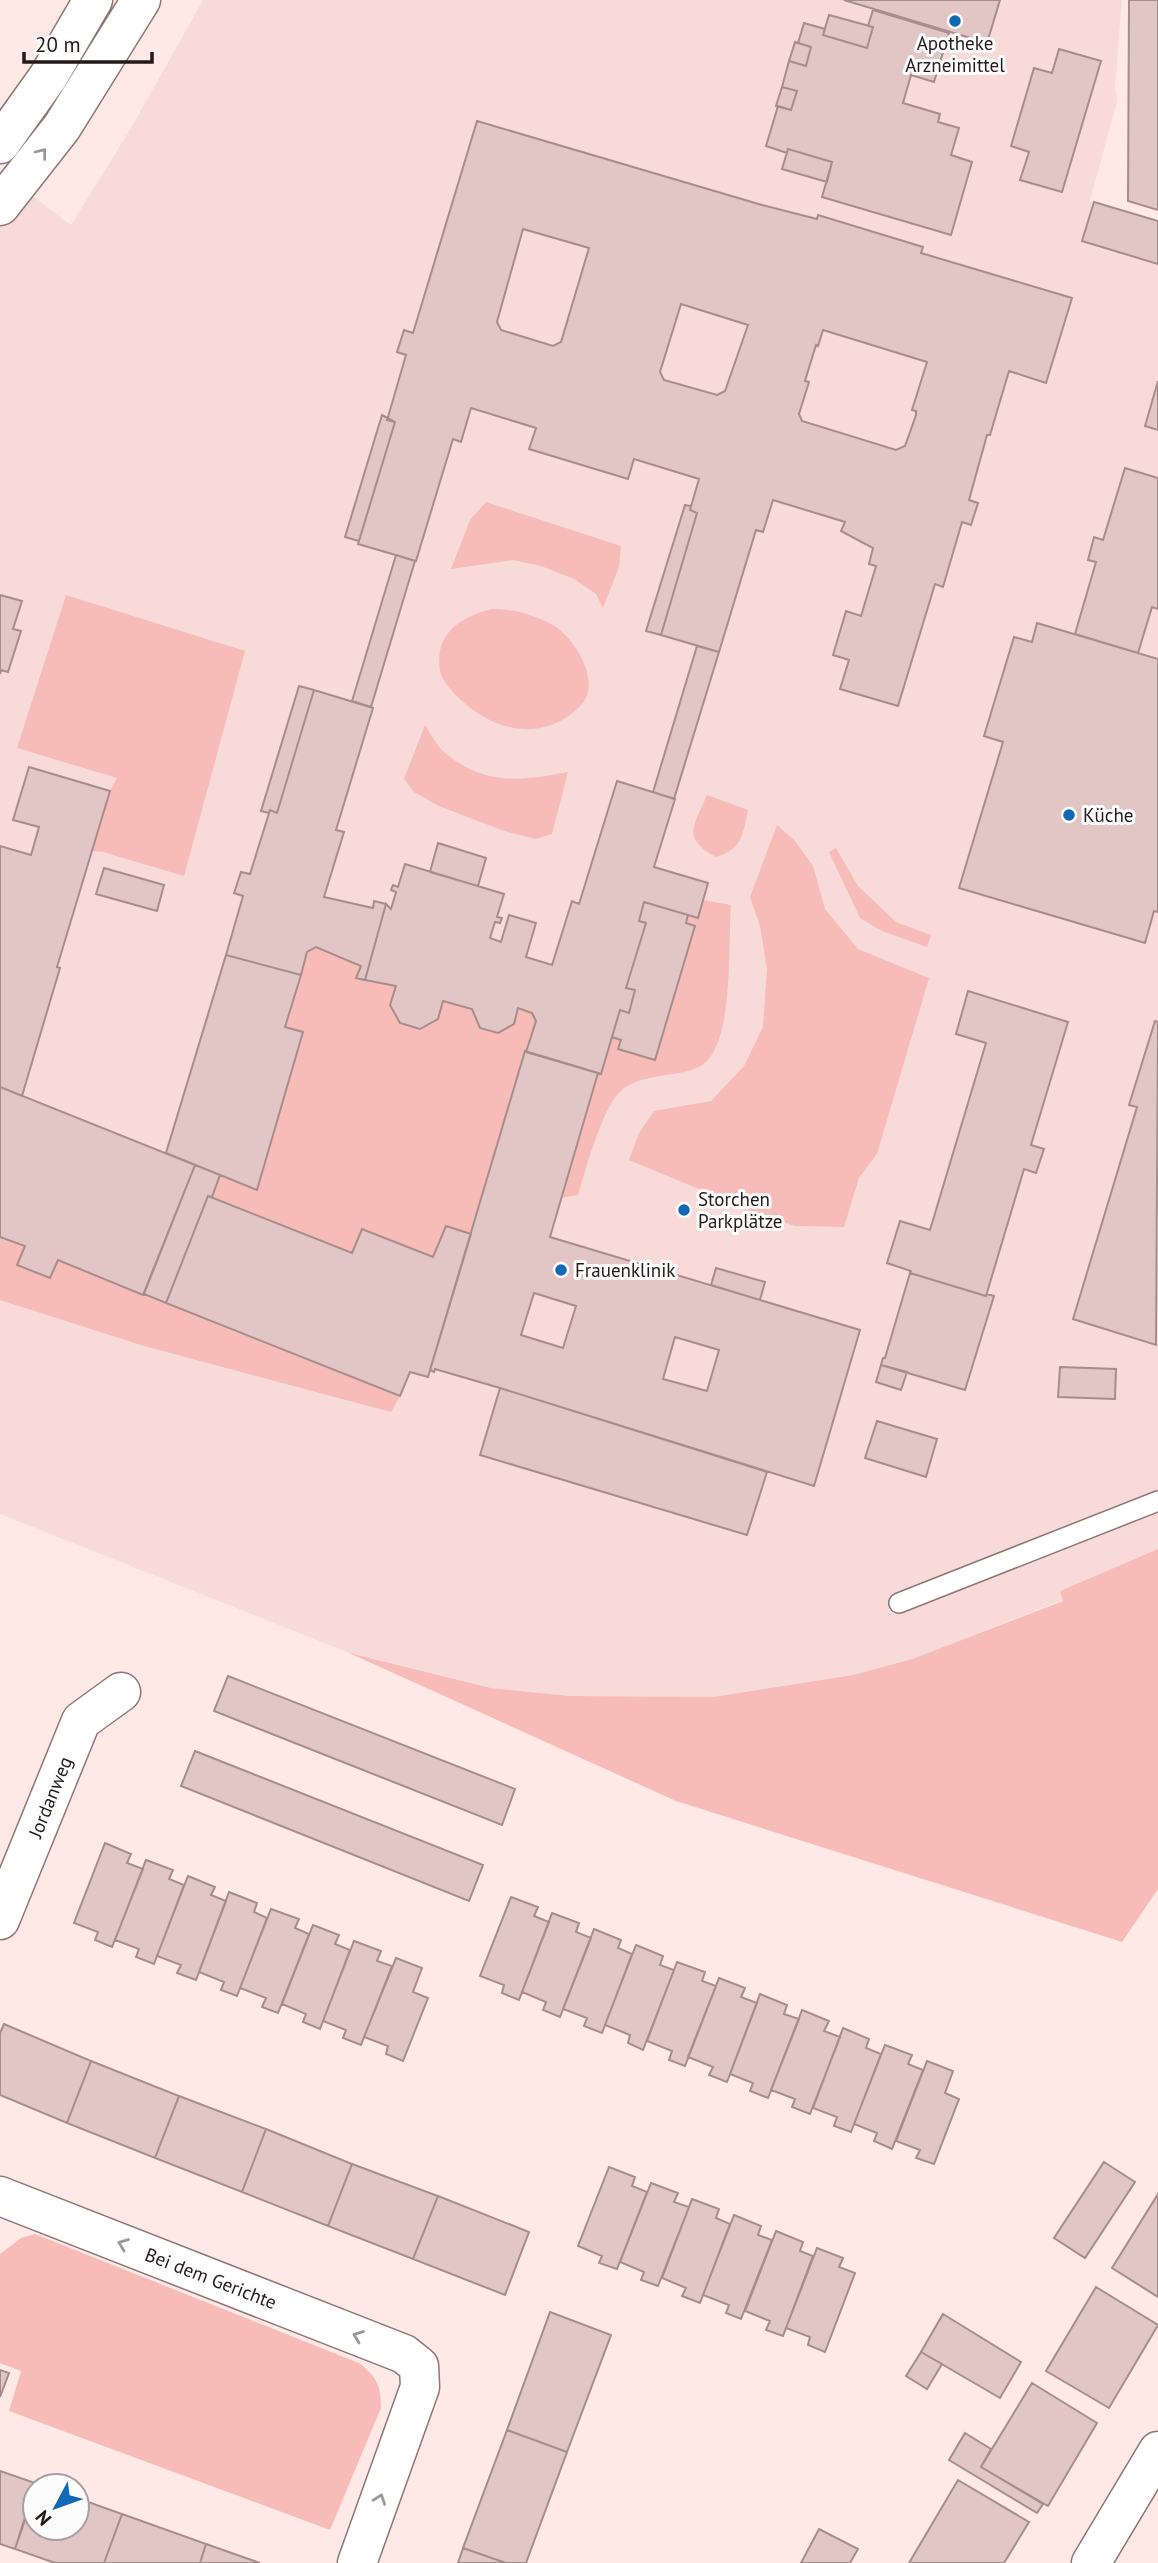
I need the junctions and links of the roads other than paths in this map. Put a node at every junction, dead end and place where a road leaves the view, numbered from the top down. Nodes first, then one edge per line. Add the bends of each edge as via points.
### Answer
1 (93, 0) edge
2 (141, 0) edge
3 (0, 144) edge
4 (0, 206) edge
5 (1158, 1502) edge
6 (899, 1603) dead end
7 (121, 1692) dead end
8 (0, 1920) edge
9 (0, 2196) edge
10 (1158, 2451) edge
11 (357, 2563) edge
12 (1091, 2563) edge

1 - 3 street via 48,78
4 -> 2 street via 62,127
5 - 6 lane
7 - 8 street, Jordanweg via 81,1721
11 -> 9 street, Bei dem Gerichte via 420,2387 419,2365 404,2354
10 - 12 street

